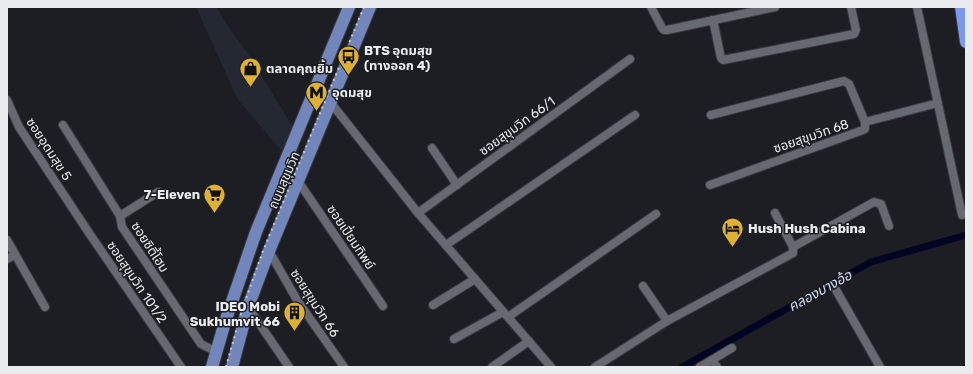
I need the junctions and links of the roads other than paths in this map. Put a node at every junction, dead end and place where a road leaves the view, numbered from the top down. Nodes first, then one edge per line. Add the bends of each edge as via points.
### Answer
1 (349, 7) edge
2 (370, 7) edge
3 (651, 7) edge
4 (775, 7) edge
5 (852, 7) edge
6 (917, 7) edge
7 (961, 8) edge
8 (713, 20) junction
9 (966, 42) edge
10 (630, 59) dead end
11 (7, 100) edge
12 (331, 103) junction
13 (938, 103) junction
14 (635, 115) dead end
15 (711, 115) dead end
16 (865, 122) junction
17 (63, 125) dead end
18 (432, 148) dead end
19 (298, 181) junction
20 (457, 185) junction
21 (710, 185) dead end
22 (158, 192) dead end
23 (74, 210) joint
24 (418, 213) junction
25 (775, 213) dead end
26 (656, 214) dead end
27 (962, 215) dead end
28 (120, 216) junction
29 (889, 226) dead end
30 (7, 240) edge
31 (446, 245) junction
32 (793, 247) junction
33 (269, 251) junction
34 (15, 256) junction
35 (7, 259) edge
36 (475, 279) junction
37 (643, 286) dead end
38 (836, 290) dead end
39 (433, 305) dead end
40 (383, 306) dead end
41 (45, 307) dead end
42 (248, 307) junction
43 (506, 315) junction
44 (667, 321) junction
45 (454, 339) dead end
46 (529, 341) junction
47 (732, 348) dead end
48 (216, 352) junction
49 (715, 363) edge
50 (181, 367) edge
51 (212, 367) edge
52 (232, 367) edge
53 (290, 367) edge
54 (344, 367) edge
55 (492, 367) edge
56 (551, 367) edge
57 (595, 367) edge
58 (700, 367) edge
59 (880, 367) edge

1 - 48 main road, ถนนสุขุมวิท via 256,232
2 - 12 main road, ถนนสุขุมวิท
3 - 8 street via 664,30
4 - 8 street
5 - 8 street via 856,30 854,34 723,60
6 - 13 street
7 - 9 highway
10 - 20 street, ซอยสุขุมวิท 66/1
11 - 23 street, ซอยอุดมสุข 5 via 19,127
12 - 19 main road, ถนนสุขุมวิท
12 - 24 street
13 - 16 street, ซอยสุขุมวิท 68
13 - 27 street
14 - 31 street
15 - 16 street via 844,81 850,84
16 - 21 street, ซอยสุขุมวิท 68 via 863,130
17 - 28 street, ซอยซิตี้โฮม
18 - 20 street
19 - 33 main road, ถนนสุขุมวิท
19 - 40 street, ซอยเปี่ยมทิพย์
20 - 24 street, ซอยสุขุมวิท 66/1
22 - 28 street
23 - 50 street, ซอยสุขุมวิท 101/2
24 - 31 street
25 - 32 street
26 - 43 street
28 - 48 street, ซอยซิตี้โฮม via 122,227 201,344
29 - 32 street via 881,204 874,202
30 - 34 street
31 - 36 street
32 - 44 street via 793,253
33 - 42 main road, ถนนสุขุมวิท
33 - 54 street, ซอยสุขุมวิท 66 via 297,300
34 - 35 street
34 - 41 street
36 - 39 street
36 - 43 street
37 - 44 street
38 - 59 street
42 - 52 main road, ถนนสุขุมวิท
42 - 53 street
43 - 45 street
43 - 46 street
44 - 57 street
46 - 55 street
46 - 56 street
47 - 49 street
48 - 51 main road, ถนนสุขุมวิท
49 - 58 street

